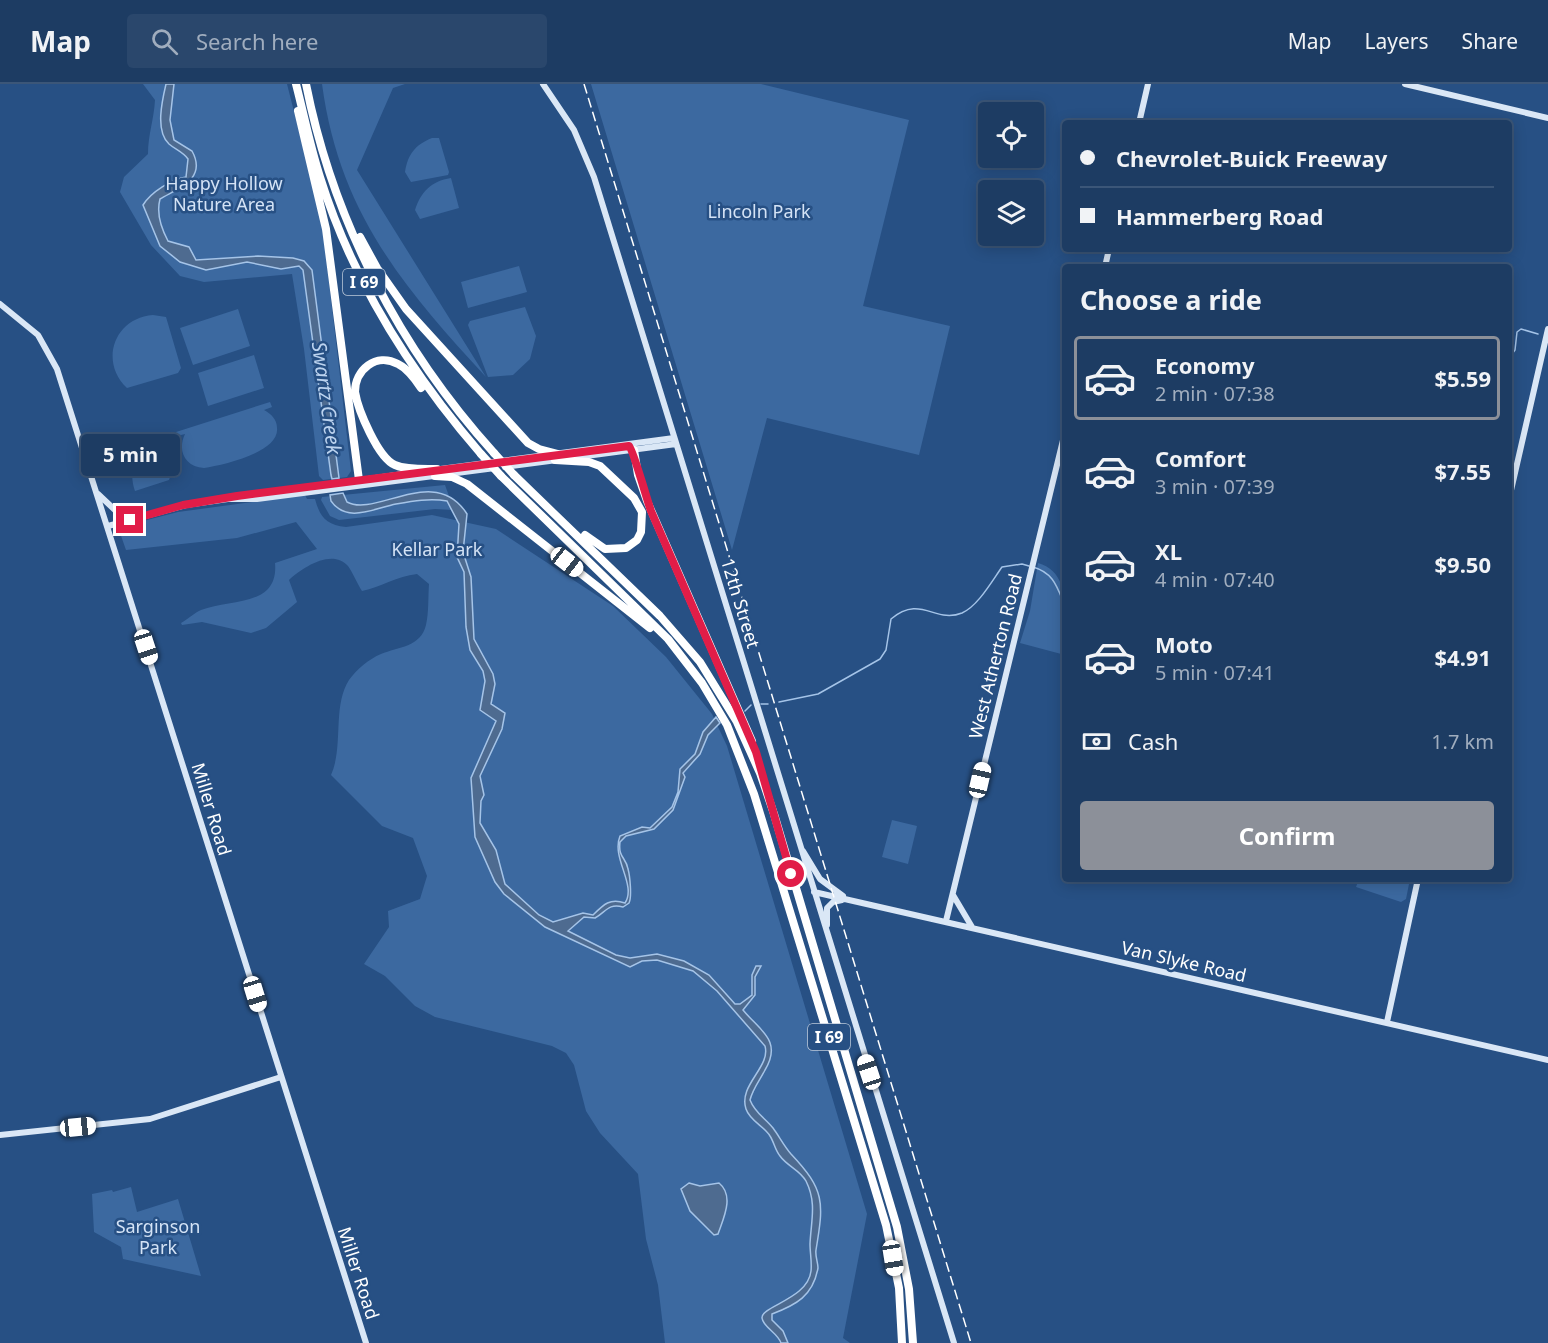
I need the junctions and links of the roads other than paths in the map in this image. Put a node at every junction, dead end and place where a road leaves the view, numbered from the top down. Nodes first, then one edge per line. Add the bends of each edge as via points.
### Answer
1 (295, 84) edge
2 (306, 84) edge
3 (543, 84) edge
4 (1148, 84) edge
5 (1405, 84) edge
6 (1548, 118) edge
7 (1140, 120) edge
8 (321, 145) junction
9 (0, 304) edge
10 (1548, 330) edge
11 (675, 441) junction
12 (1062, 444) edge
13 (630, 447) junction
14 (480, 454) junction
15 (557, 457) junction
16 (436, 472) junction
17 (362, 482) junction
18 (1512, 486) edge
19 (97, 493) junction
20 (540, 499) junction
21 (145, 516) junction
22 (108, 526) junction
23 (683, 657) junction
24 (760, 773) junction
25 (799, 843) junction
26 (1417, 882) edge
27 (814, 892) junction
28 (953, 894) junction
29 (849, 900) junction
30 (946, 921) junction
31 (973, 927) junction
32 (834, 960) junction
33 (1387, 1022) junction
34 (1548, 1060) edge
35 (281, 1077) junction
36 (0, 1135) edge
37 (366, 1343) edge
38 (902, 1343) edge
39 (913, 1343) edge
40 (954, 1343) edge

1 - 14 highway, I 69 via 320,177 364,282 417,372
1 - 17 highway via 300,127 326,229
2 - 8 highway, I 69
3 - 11 street, 12th Street via 574,130 590,165
4 - 7 street
5 - 6 street
8 - 15 highway via 366,249 406,309 528,443
8 - 20 highway, I 69, bridge via 353,234 391,311 434,378 494,453
9 - 19 street, Miller Road via 33,330 52,355
10 - 18 street
11 - 13 street
11 - 25 street, 12th Street
12 - 28 street, West Atherton Road
13 - 15 street
13 - 24 highway via 647,501 750,735
14 - 16 highway via 450,425 403,367 387,360 369,365 357,379 355,392 382,454 398,466
14 - 23 highway, I 69, bridge
15 - 16 street
15 - 20 highway via 593,463 607,471 640,508 644,520 641,532 626,548 605,549
16 - 17 street
16 - 23 highway via 467,484 626,607
17 - 21 street via 237,501 186,504
19 - 21 street via 116,512
19 - 22 street, Miller Road
20 - 24 highway, I 69 via 692,651 731,710
21 - 22 street
22 - 35 street, Miller Road
23 - 38 highway, I 69 via 727,725 751,784 886,1225 898,1288
24 - 39 highway, I 69 via 897,1227 909,1289
25 - 27 street, 12th Street
25 - 29 street via 820,879
26 - 33 street
27 - 29 street, Van Slyke Road
27 - 32 street, 12th Street
28 - 30 street, West Atherton Road
28 - 31 street
29 - 30 street, Van Slyke Road
29 - 32 street via 833,902 826,913
30 - 31 street, Van Slyke Road
31 - 33 street, Van Slyke Road
32 - 40 street, 12th Street
33 - 34 street, Van Slyke Road
35 - 36 street via 150,1119
35 - 37 street, Miller Road

